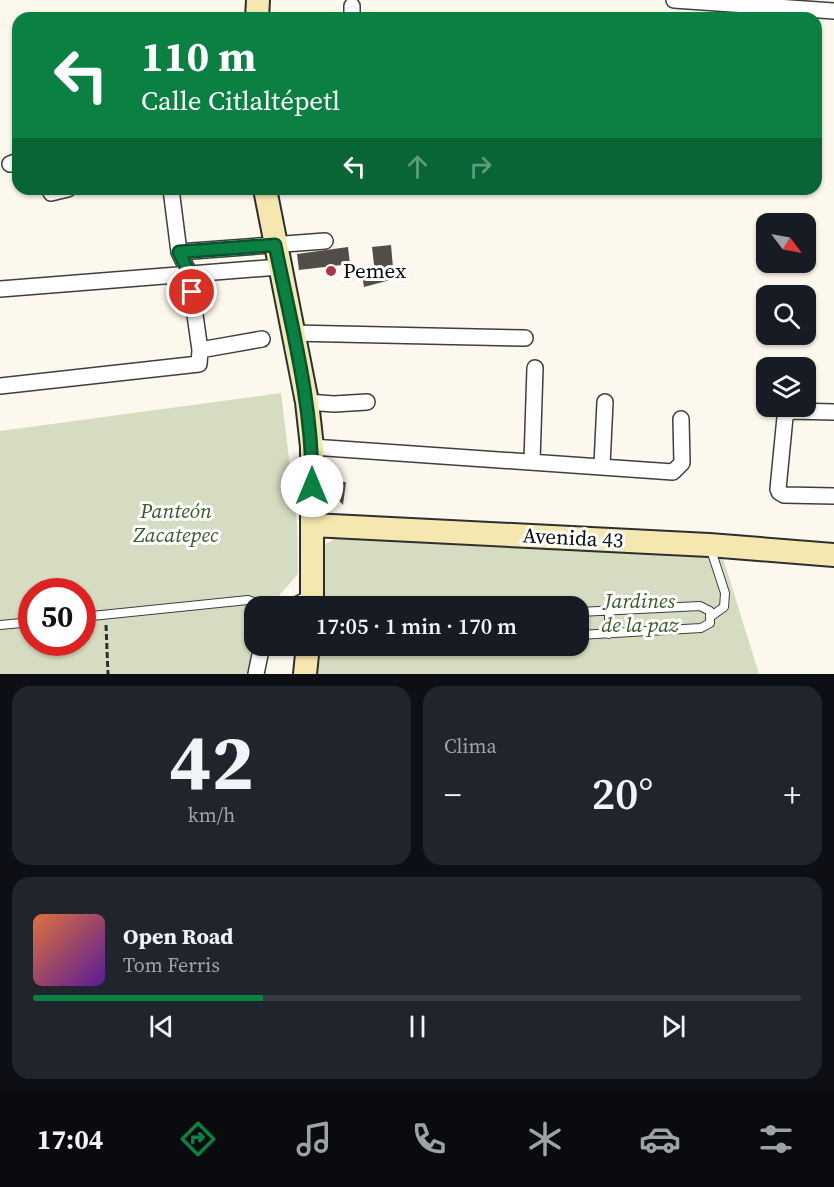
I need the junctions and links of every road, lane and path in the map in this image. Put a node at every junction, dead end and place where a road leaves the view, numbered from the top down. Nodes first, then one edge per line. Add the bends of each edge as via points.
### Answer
1 (674, 0) edge
2 (834, 11) edge
3 (172, 195) edge
4 (266, 195) edge
5 (325, 241) dead end
6 (179, 252) junction
7 (277, 256) junction
8 (189, 273) junction
9 (0, 289) edge
10 (292, 333) junction
11 (525, 338) dead end
12 (262, 339) dead end
13 (200, 350) junction
14 (535, 368) dead end
15 (0, 386) edge
16 (307, 402) junction
17 (367, 402) dead end
18 (605, 402) dead end
19 (834, 412) edge
20 (681, 419) dead end
21 (312, 447) junction
22 (532, 461) junction
23 (602, 465) junction
24 (834, 496) edge
25 (312, 525) junction
26 (709, 545) junction
27 (834, 555) edge
28 (307, 596) edge
29 (244, 600) edge
30 (609, 610) junction
31 (589, 611) edge
32 (106, 614) junction
33 (96, 615) edge
34 (710, 617) junction
35 (18, 623) edge
36 (0, 625) edge
37 (609, 633) junction
38 (589, 634) edge
39 (260, 656) edge
40 (307, 656) edge
41 (108, 674) edge
42 (256, 674) edge
43 (305, 674) edge

1 - 2 street
3 - 6 street
4 - 7 street
5 - 7 street
6 - 7 street
6 - 8 street
7 - 8 street
7 - 10 street
8 - 9 street
8 - 13 street
10 - 11 street
10 - 16 street
12 - 13 street
13 - 15 street via 200,364
14 - 22 street
16 - 17 street
16 - 21 street
18 - 23 street
19 - 24 street via 790,411 785,417 778,489 784,495
20 - 23 street via 682,464 674,472
21 - 22 street
21 - 25 street
22 - 23 street
25 - 26 street, Avenida 43
25 - 28 street
26 - 27 street, Avenida 43
26 - 34 lane via 725,593 724,607
29 - 32 lane
30 - 31 lane
30 - 34 lane via 700,606 710,611
30 - 37 lane
32 - 33 lane
32 - 41 path
34 - 37 lane via 710,623 701,628
35 - 36 lane
37 - 38 lane
39 - 42 street
40 - 43 street

